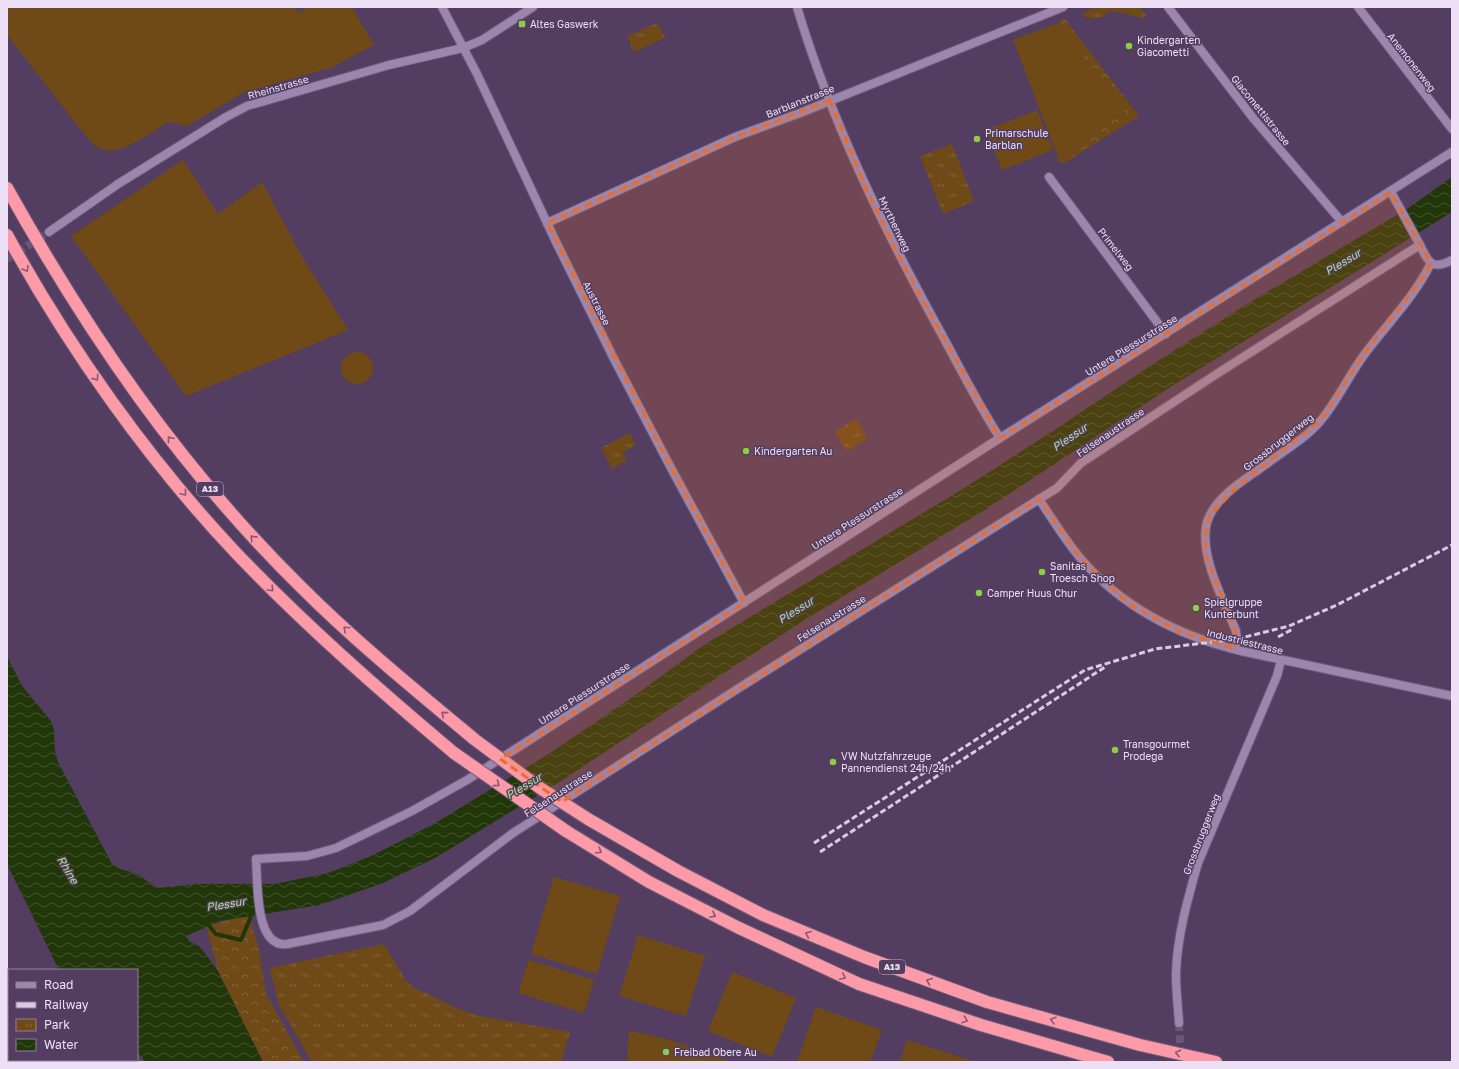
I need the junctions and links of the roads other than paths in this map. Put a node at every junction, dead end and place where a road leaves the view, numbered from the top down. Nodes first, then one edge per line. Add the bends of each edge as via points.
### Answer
1 (442, 7) edge
2 (533, 7) edge
3 (797, 7) edge
4 (1063, 7) edge
5 (1168, 7) edge
6 (1358, 7) edge
7 (463, 48) junction
8 (830, 100) junction
9 (1452, 129) edge
10 (1452, 152) edge
11 (1049, 177) dead end
12 (7, 188) edge
13 (1390, 192) junction
14 (1342, 222) junction
15 (548, 223) junction
16 (49, 232) tunnel mouth
17 (7, 235) edge
18 (1419, 242) junction
19 (1452, 260) edge
20 (1431, 263) junction
21 (1166, 334) junction
22 (1000, 438) junction
23 (1039, 499) junction
24 (744, 603) junction
25 (1235, 649) junction
26 (1282, 660) junction
27 (1452, 696) edge
28 (256, 859) joint
29 (1179, 1023) tunnel mouth
30 (1108, 1062) edge
31 (1216, 1062) edge

1 - 7 street, Austrasse
2 - 7 street, Rheinstrasse via 482,40
3 - 8 street, Myrthenweg
4 - 8 street, Barblanstrasse
5 - 14 street, Giacomettistrasse via 1253,118
6 - 9 street, Anemonenweg
7 - 15 street, Austrasse
7 - 16 street, Rheinstrasse via 247,106 118,184
8 - 15 street, Barblanstrasse via 735,137
8 - 22 street, Myrthenweg via 869,195 903,264
10 - 13 street, Untere Plessurstrasse
11 - 21 street, Primelweg
31 -> 12 highway, A13, bridge via 1140,1045 987,1002 864,957 763,915 678,871 540,788 474,740 376,658 301,588 255,540 200,478 102,347 45,257
13 - 14 street, Untere Plessurstrasse
13 - 18 street
14 - 21 street, Untere Plessurstrasse
15 - 24 street, Austrasse via 615,361
17 -> 30 highway, A13, bridge via 87,365 129,425 188,498 236,553 286,604 361,675 454,753 566,831 649,882 737,927 859,984 981,1025
18 - 20 street
18 - 23 street, Felsenaustrasse via 1081,463 1057,488
19 - 20 street via 1441,265
20 - 25 street, Grossbruggerweg via 1409,299 1367,350 1321,420 1214,507 1205,539 1207,558 1236,631
21 - 22 street, Untere Plessurstrasse
22 - 24 street, Untere Plessurstrasse
23 - 25 street, Industriestrasse via 1080,558 1096,576 1130,604 1178,631 1209,643
23 - 28 street, Felsenaustrasse via 514,833 410,910 383,925 283,945 276,943 269,938 264,929
24 - 28 street, Untere Plessurstrasse via 467,780 412,811 336,848 307,856
25 - 26 street, Industriestrasse
26 - 27 street, Industriestrasse
26 - 29 street, Grossbruggerweg via 1198,862 1189,893 1176,974

